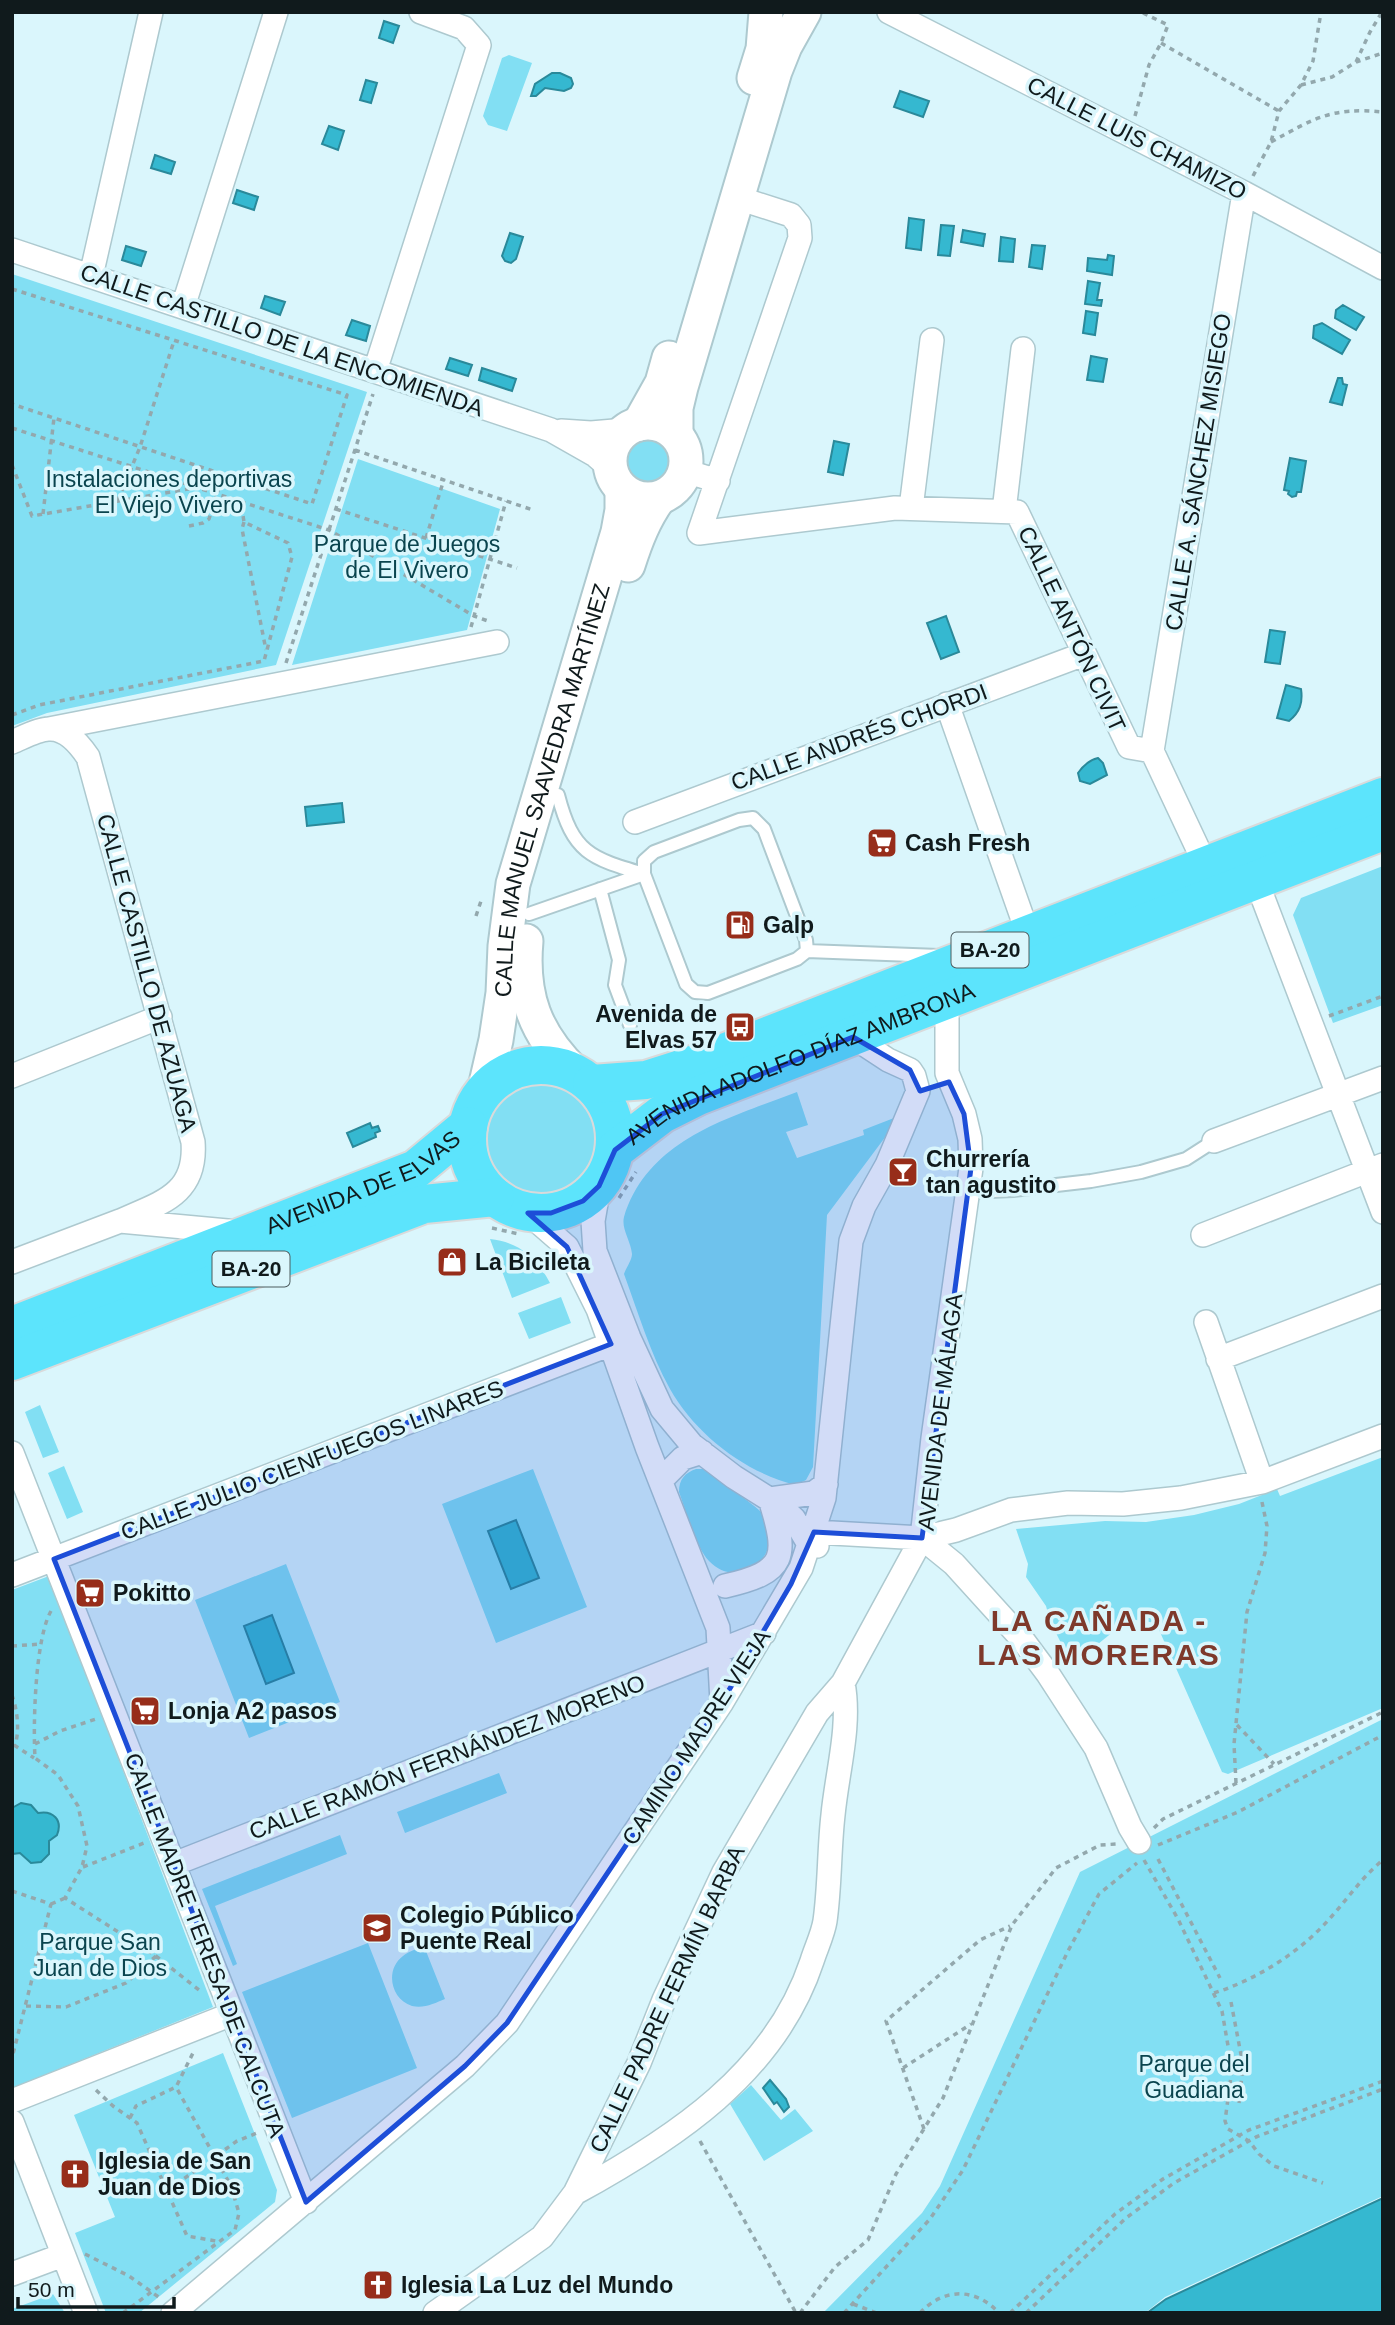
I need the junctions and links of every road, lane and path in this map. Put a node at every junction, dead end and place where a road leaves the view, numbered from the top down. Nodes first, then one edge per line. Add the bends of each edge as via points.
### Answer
1 (151, 12) edge
2 (276, 12) edge
3 (421, 12) edge
4 (766, 12) edge
5 (804, 12) edge
6 (889, 12) edge
7 (1141, 12) edge
8 (1321, 12) edge
9 (1382, 12) edge
10 (1161, 43) junction
11 (1383, 53) edge
12 (1356, 62) junction
13 (1301, 85) junction
14 (1279, 111) junction
15 (1383, 112) edge
16 (1131, 135) junction
17 (1271, 142) junction
18 (1244, 193) junction
19 (738, 198) junction
20 (12, 250) edge
21 (1383, 268) edge
22 (91, 276) junction
23 (12, 289) edge
24 (183, 307) junction
25 (932, 340) dead end
26 (174, 341) junction
27 (1023, 349) dead end
28 (377, 372) junction
29 (12, 404) edge
30 (54, 418) junction
31 (632, 427) junction
32 (12, 428) edge
33 (551, 430) junction
34 (676, 434) junction
35 (50, 441) junction
36 (140, 447) junction
37 (355, 450) junction
38 (12, 465) edge
39 (131, 467) junction
40 (685, 471) junction
41 (223, 475) junction
42 (444, 479) junction
43 (616, 479) junction
44 (718, 481) junction
45 (195, 488) junction
46 (218, 496) junction
47 (659, 498) junction
48 (506, 500) junction
49 (118, 502) junction
50 (241, 503) junction
51 (911, 508) junction
52 (336, 509) junction
53 (533, 510) dead end
54 (1003, 511) junction
55 (43, 514) junction
56 (244, 522) junction
57 (189, 526) dead end
58 (329, 530) junction
59 (425, 538) junction
60 (489, 559) junction
61 (517, 568) dead end
62 (474, 616) junction
63 (495, 632) joint
64 (267, 651) junction
65 (1084, 654) junction
66 (277, 684) junction
67 (947, 705) junction
68 (12, 715) edge
69 (30, 736) edge
70 (1152, 751) junction
71 (558, 795) junction
72 (1383, 797) edge
73 (635, 822) dead end
74 (1383, 831) edge
75 (1206, 866) junction
76 (644, 874) junction
77 (1256, 880) junction
78 (600, 889) junction
79 (529, 914) junction
80 (1028, 934) junction
81 (807, 951) junction
82 (971, 957) junction
83 (1383, 996) edge
84 (947, 1000) junction
85 (160, 1017) junction
86 (1310, 1023) junction
87 (630, 1025) dead end
88 (853, 1037) junction
89 (947, 1072) junction
90 (12, 1076) edge
91 (583, 1078) junction
92 (1383, 1078) edge
93 (914, 1081) junction
94 (484, 1092) junction
95 (1338, 1094) junction
96 (468, 1126) junction
97 (1214, 1141) joint
98 (615, 1150) junction
99 (1375, 1168) edge
100 (599, 1186) junction
101 (968, 1192) junction
102 (495, 1197) junction
103 (1383, 1212) edge
104 (528, 1213) junction
105 (120, 1221) junction
106 (252, 1233) junction
107 (1203, 1235) dead end
108 (12, 1262) edge
109 (1383, 1296) edge
110 (1206, 1322) dead end
111 (12, 1326) edge
112 (611, 1344) junction
113 (1218, 1359) junction
114 (12, 1361) edge
115 (1383, 1436) edge
116 (12, 1452) edge
117 (702, 1452) junction
118 (661, 1480) junction
119 (1262, 1482) junction
120 (826, 1484) junction
121 (770, 1499) junction
122 (812, 1539) junction
123 (919, 1544) junction
124 (54, 1559) junction
125 (696, 1567) junction
126 (12, 1575) edge
127 (791, 1584) junction
128 (724, 1586) junction
129 (53, 1606) dead end
130 (764, 1633) junction
131 (42, 1644) junction
132 (12, 1646) edge
133 (720, 1651) junction
134 (843, 1683) junction
135 (12, 1695) edge
136 (722, 1702) junction
137 (1383, 1712) edge
138 (115, 1714) junction
139 (1236, 1725) junction
140 (1383, 1735) edge
141 (34, 1744) junction
142 (13, 1745) edge
143 (35, 1758) junction
144 (1274, 1764) junction
145 (1236, 1783) junction
146 (163, 1836) junction
147 (1141, 1850) junction
148 (1158, 1858) dead end
149 (1383, 1860) edge
150 (174, 1864) junction
151 (82, 1867) junction
152 (14, 1893) edge
153 (65, 1898) junction
154 (51, 1904) junction
155 (1012, 1925) junction
156 (156, 1956) junction
157 (1220, 1978) dead end
158 (1214, 1993) junction
159 (1231, 2002) dead end
160 (26, 2006) junction
161 (232, 2014) junction
162 (973, 2022) junction
163 (202, 2026) junction
164 (12, 2058) edge
165 (903, 2068) junction
166 (80, 2074) junction
167 (1383, 2081) edge
168 (176, 2087) junction
169 (1383, 2089) edge
170 (12, 2101) edge
171 (1239, 2103) dead end
172 (130, 2118) junction
173 (689, 2121) junction
174 (12, 2122) edge
175 (276, 2124) junction
176 (923, 2129) junction
177 (1240, 2136) junction
178 (1249, 2141) junction
179 (215, 2157) junction
180 (1323, 2183) dead end
181 (168, 2190) junction
182 (575, 2193) junction
183 (306, 2202) junction
184 (217, 2241) junction
185 (64, 2255) junction
186 (233, 2264) junction
187 (12, 2274) edge
188 (150, 2291) junction
189 (853, 2304) junction
190 (995, 2311) edge
191 (174, 2312) edge
192 (86, 2313) edge
193 (123, 2313) edge
194 (435, 2313) edge
195 (798, 2313) edge
196 (844, 2313) edge
197 (877, 2313) edge
198 (919, 2313) edge
199 (1010, 2313) edge
200 (1026, 2313) edge

1 - 22 street
2 - 24 street
3 - 28 street via 464,28 479,45
4 - 31 main road via 763,49 662,383
5 - 19 main road via 775,71
6 - 16 street, CALLE LUIS CHAMIZO
7 - 10 path via 1168,25
8 - 13 path via 1313,61
9 - 12 path
10 - 14 path
10 - 16 path via 1149,65
11 - 12 path
12 - 13 path via 1332,77
13 - 14 path
14 - 17 path
15 - 17 path via 1352,109 1315,118
16 - 18 street, CALLE LUIS CHAMIZO
17 - 18 path
18 - 21 street, CALLE LUIS CHAMIZO
18 - 70 street, CALLE A. SÁNCHEZ MISIEGO
19 - 34 main road via 681,387
19 - 44 street via 791,215 801,231
20 - 22 street, CALLE CASTILLO DE LA ENCOMIENDA
22 - 24 street, CALLE CASTILLO DE LA ENCOMIENDA
23 - 26 path
24 - 28 street, CALLE CASTILLO DE LA ENCOMIENDA
25 - 51 street
26 - 36 path
26 - 41 path via 347,396 312,504
27 - 54 street
28 - 33 street, CALLE CASTILLO DE LA ENCOMIENDA
28 - 37 path
29 - 30 path
30 - 35 path
30 - 36 path
31 - 33 street, CALLE CASTILLO DE LA ENCOMIENDA via 590,433
31 - 34 main road via 654,423
31 - 43 main road via 614,444 610,456
32 - 35 path
33 - 43 street, CALLE CASTILLO DE LA ENCOMIENDA via 595,455
34 - 40 main road via 685,452
35 - 39 path
35 - 55 path
36 - 39 path
36 - 41 path
37 - 42 path
37 - 52 path
38 - 55 path via 33,516
39 - 45 path
39 - 49 path
40 - 44 street
40 - 47 main road via 680,483
41 - 46 path
42 - 48 path
42 - 59 path
43 - 47 main road via 628,495 643,500
43 - 94 main road, CALLE MANUEL SAAVEDRA MARTÍNEZ via 622,510 618,532 513,884 503,993
44 - 51 street, CALLE ANTÓN CIVIT via 699,533
45 - 46 path
45 - 49 path
46 - 50 path
46 - 57 path via 209,519
47 - 71 main road, CALLE MANUEL SAAVEDRA MARTÍNEZ via 636,539
48 - 53 path
48 - 60 path
49 - 55 path
50 - 56 path
50 - 58 path
51 - 54 street, CALLE ANTÓN CIVIT
52 - 58 path
52 - 59 path
54 - 65 street, CALLE ANTÓN CIVIT via 1017,512
56 - 64 path
56 - 64 path via 288,543 292,557
58 - 62 path
58 - 66 path
59 - 60 path
60 - 61 path
60 - 62 path
62 - 63 path
63 - 66 street
64 - 68 path via 264,661 39,705
65 - 67 street, CALLE ANDRÉS CHORDI
65 - 70 street, CALLE ANTÓN CIVIT via 1129,747
66 - 69 street
67 - 73 street, CALLE ANDRÉS CHORDI
67 - 80 street
69 - 85 street, CALLE CASTILLO DE AZUAGA via 65,734 88,757
70 - 75 street
71 - 76 lane via 565,823 581,846 602,862
71 - 79 main road, CALLE MANUEL SAAVEDRA MARTÍNEZ
72 - 75 highway, AVENIDA ADOLFO DÍAZ AMBRONA / BA-20
74 - 77 highway, AVENIDA ADOLFO DÍAZ AMBRONA / BA-20
75 - 80 highway, AVENIDA ADOLFO DÍAZ AMBRONA / BA-20
76 - 78 lane
76 - 81 lane via 686,984 695,992 708,993
76 - 81 lane via 644,861 654,852 753,818 764,829
77 - 84 highway, AVENIDA ADOLFO DÍAZ AMBRONA / BA-20
77 - 86 street
78 - 79 lane
78 - 87 lane via 619,960 615,985
79 - 91 main road, CALLE MANUEL SAAVEDRA MARTÍNEZ via 524,960 528,999 557,1055
80 - 82 highway, AVENIDA ADOLFO DÍAZ AMBRONA / BA-20
81 - 82 lane
82 - 91 highway, AVENIDA ADOLFO DÍAZ AMBRONA / BA-20 via 646,1080
83 - 86 path
84 - 88 highway, AVENIDA ADOLFO DÍAZ AMBRONA / BA-20
84 - 89 street, AVENIDA DE MÁLAGA
85 - 90 street
85 - 105 street, CALLE CASTILLO DE AZUAGA via 193,1142 192,1171 186,1183 165,1201
86 - 95 street
88 - 93 street
88 - 98 highway, AVENIDA ADOLFO DÍAZ AMBRONA / BA-20 via 698,1096 662,1114
89 - 93 street via 928,1069
89 - 101 street, AVENIDA DE MÁLAGA via 970,1139
91 - 94 highway, BA-20 via 554,1066 525,1067 501,1077
91 - 98 highway via 604,1099 615,1128
92 - 95 street
93 - 120 street, CAMINO MADRE VIEJA via 887,1165 851,1241
94 - 96 highway, BA-20
95 - 97 street
95 - 99 street
96 - 102 highway via 469,1155 478,1178
96 - 106 highway, AVENIDA DE ELVAS / BA-20 via 416,1169
97 - 101 lane via 1186,1160 1141,1172
98 - 100 highway, BA-20
99 - 103 street
99 - 107 street
100 - 104 highway, BA-20 via 583,1201 551,1213
100 - 117 street via 593,1221 595,1251 662,1409
101 - 123 street, AVENIDA DE MÁLAGA
102 - 104 highway
102 - 114 highway, AVENIDA DE ELVAS / BA-20 via 424,1204
104 - 112 street via 566,1247
105 - 106 street, AVENIDA DE ELVAS
105 - 108 street, AVENIDA DE ELVAS
106 - 111 highway, AVENIDA DE ELVAS / BA-20
109 - 113 street
110 - 113 street
112 - 118 street
112 - 124 street, CALLE JULIO CIENFUEGOS LINARES
113 - 119 street
115 - 119 street
116 - 124 street, CALLE MADRE TERESA DE CALCUTA
117 - 118 street via 683,1458
117 - 121 street
118 - 125 street
119 - 123 street via 1181,1498 1011,1510
119 - 139 path via 1265,1553 1247,1612
120 - 121 street via 814,1493
120 - 122 street, CAMINO MADRE VIEJA
121 - 122 street
121 - 128 street via 781,1540 778,1559 767,1573
122 - 123 street
122 - 127 street, CAMINO MADRE VIEJA
123 - 134 street, CALLE PADRE FERMÍN BARBA
123 - 147 street, AVENIDA DE MÁLAGA via 954,1564 1048,1674 1096,1748
124 - 126 street, CALLE JULIO CIENFUEGOS LINARES
124 - 138 street, CALLE MADRE TERESA DE CALCUTA
125 - 128 street
125 - 133 street via 718,1628
127 - 128 street via 745,1593
127 - 130 street, CAMINO MADRE VIEJA
129 - 131 path
130 - 133 street, CALLE RAMÓN FERNÁNDEZ MORENO
130 - 136 street, CAMINO MADRE VIEJA
131 - 132 path
131 - 141 path
133 - 136 street
133 - 150 street, CALLE RAMÓN FERNÁNDEZ MORENO
134 - 173 street via 845,1715 825,1923 805,1981 754,2063
134 - 182 street, CALLE PADRE FERMÍN BARBA via 817,1713 724,1872
135 - 142 path via 17,1739
136 - 183 street, CAMINO MADRE VIEJA via 507,2023 465,2066
137 - 144 path
138 - 141 path
138 - 146 street, CALLE MADRE TERESA DE CALCUTA
139 - 144 path
139 - 145 path
140 - 147 path via 1238,1812
141 - 143 path
142 - 143 path
143 - 151 path via 58,1775 79,1806 87,1846
144 - 145 path
145 - 147 path via 1163,1819
146 - 150 street, CALLE MADRE TERESA DE CALCUTA
146 - 151 path
147 - 155 path via 1100,1845 1056,1868
147 - 158 path
147 - 189 path via 1098,1894 964,2170 930,2219
148 - 157 path
149 - 158 path via 1295,1951 1258,1975
150 - 161 street, CALLE MADRE TERESA DE CALCUTA
151 - 153 path
152 - 154 path
153 - 154 path
153 - 156 path
154 - 160 path
155 - 162 path
155 - 165 path via 980,1940 886,2021
156 - 160 path via 126,1983 66,2007
156 - 163 path via 200,1990 206,2005 195,2011
158 - 177 path via 1222,2011 1231,2069 1225,2121 1228,2129
159 - 171 path via 1242,2065
160 - 164 path
161 - 163 street
161 - 175 street, CALLE MADRE TERESA DE CALCUTA
162 - 165 path
162 - 176 path via 943,2098
163 - 166 street
163 - 168 path
165 - 176 path
166 - 170 street
166 - 172 path
167 - 177 path
168 - 172 path via 136,2106
168 - 179 path
169 - 178 path
172 - 181 path via 137,2123
173 - 182 street
173 - 195 path
174 - 185 street
175 - 179 path via 237,2141
175 - 183 street, CALLE MADRE TERESA DE CALCUTA
176 - 195 path via 868,2240 835,2267
177 - 178 path
177 - 199 path via 1163,2179 1115,2214
178 - 180 path via 1274,2166
178 - 200 path via 1174,2183 1126,2218
179 - 181 path
179 - 184 path via 239,2213 235,2230
181 - 184 path via 187,2236
182 - 194 street, CALLE PADRE FERMÍN BARBA via 542,2237
183 - 186 street, CAMINO MADRE VIEJA
184 - 186 path
184 - 188 path
185 - 187 street
185 - 188 path via 78,2251
185 - 192 street
186 - 191 street, CAMINO MADRE VIEJA
188 - 191 path
188 - 193 path
189 - 196 path
189 - 197 path
190 - 198 path via 975,2296 952,2293 931,2301

